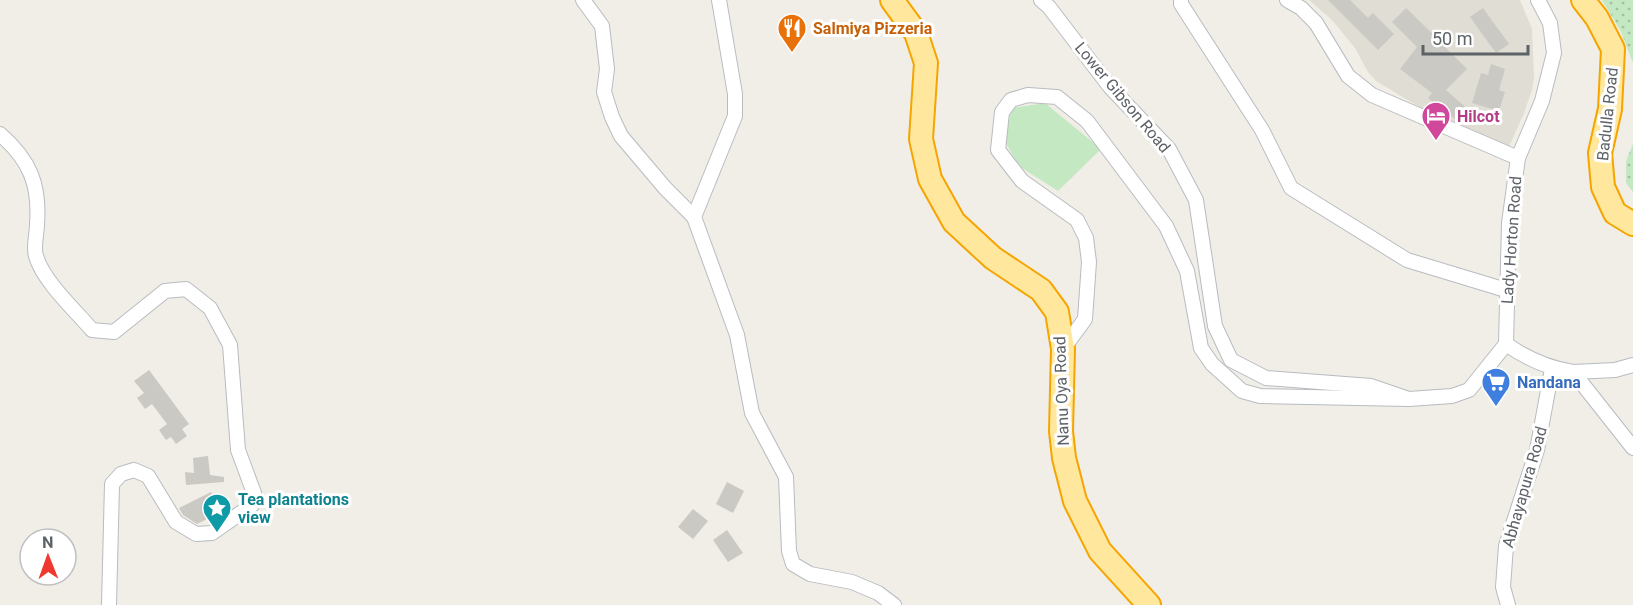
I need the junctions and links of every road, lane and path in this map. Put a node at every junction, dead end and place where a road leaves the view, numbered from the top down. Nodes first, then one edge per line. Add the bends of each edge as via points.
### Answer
1 (582, 0) edge
2 (719, 0) edge
3 (892, 0) edge
4 (1041, 0) edge
5 (1181, 0) edge
6 (1287, 0) edge
7 (1538, 0) edge
8 (1583, 0) edge
9 (0, 134) edge
10 (1518, 158) junction
11 (694, 217) junction
12 (1633, 224) edge
13 (1506, 290) junction
14 (1506, 344) junction
15 (1063, 349) junction
16 (1633, 365) edge
17 (1552, 369) junction
18 (1573, 372) junction
19 (1408, 399) junction
20 (1633, 448) edge
21 (109, 605) edge
22 (894, 605) edge
23 (1149, 605) edge
24 (1508, 605) edge

1 - 11 street via 602,26 607,69 604,92 621,136
2 - 11 street via 735,94 735,116
3 - 15 highway, Nanu Oya Road via 916,33 926,63 921,139 930,179 954,222 993,258 1041,290 1057,312
4 - 19 street, Lower Gibson Road via 1110,87 1169,149 1196,200 1215,326 1231,360 1266,378 1371,386
5 - 13 street via 1262,130 1291,189 1407,260
6 - 10 street via 1316,23 1348,76 1372,95
7 - 10 street, Lady Horton Road via 1550,23 1554,53 1542,101
8 - 12 highway, Badulla Road via 1613,49 1610,109 1600,153 1603,188 1615,213
9 - 21 street via 30,167 38,213 35,255 45,275 92,330 114,332 165,291 186,289 210,308 230,345 238,450 254,493 252,505 212,533 196,534 176,522 148,476 135,470 121,474 112,484
10 - 13 street, Lady Horton Road via 1509,223
11 - 22 street via 737,335 752,413 786,477 793,564 810,574 852,582 878,592
13 - 14 street, Lady Horton Road
14 - 17 street
14 - 19 street, Lower Gibson Road via 1469,390 1452,396
15 - 19 street via 1085,319 1089,262 1086,238 1077,220 1022,181 998,150 1002,112 1011,100 1028,95 1057,97 1087,121 1166,226 1187,272 1201,348 1212,364 1242,391 1260,396
15 - 23 highway, Nanu Oya Road via 1061,431 1075,501 1100,551
16 - 18 street
17 - 18 street
17 - 24 street, Abhayapura Road via 1537,450 1506,546 1503,587
18 - 20 street

